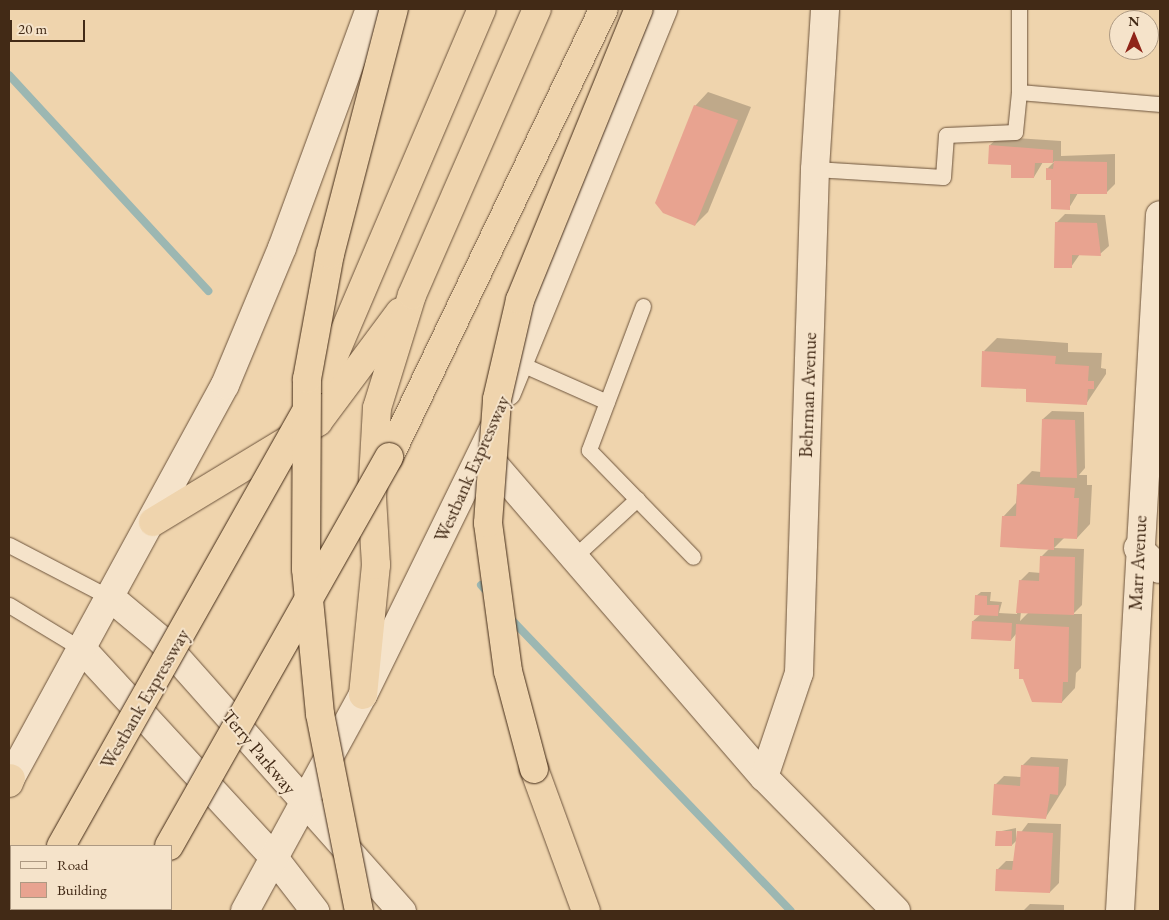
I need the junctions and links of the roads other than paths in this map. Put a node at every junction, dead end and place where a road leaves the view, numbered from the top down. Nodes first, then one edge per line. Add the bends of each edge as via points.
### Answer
1 (370, 9) edge
2 (394, 9) edge
3 (462, 9) edge
4 (482, 9) edge
5 (537, 9) edge
6 (604, 9) edge
7 (639, 9) edge
8 (663, 9) edge
9 (825, 9) edge
10 (1019, 9) edge
11 (1019, 92) junction
12 (1160, 104) edge
13 (426, 139) junction
14 (815, 169) junction
15 (1160, 215) edge
16 (412, 295) junction
17 (644, 306) dead end
18 (519, 363) junction
19 (607, 402) junction
20 (484, 453) junction
21 (637, 499) junction
22 (153, 522) junction
23 (9, 545) edge
24 (1138, 548) junction
25 (574, 557) junction
26 (693, 557) dead end
27 (1160, 569) edge
28 (111, 598) junction
29 (9, 605) edge
30 (83, 650) junction
31 (363, 695) junction
32 (764, 777) junction
33 (9, 781) edge
34 (302, 802) junction
35 (62, 845) edge
36 (170, 845) edge
37 (274, 859) junction
38 (246, 911) edge
39 (315, 911) edge
40 (359, 911) edge
41 (402, 911) edge
42 (586, 911) edge
43 (896, 911) edge
44 (1120, 911) edge

1 - 22 street via 282,248 225,385
2 - 40 highway, bridge via 330,254 308,379 305,444 306,569 320,714
3 - 13 highway
4 - 13 highway, Westbank Expressway
5 - 16 highway
6 - 36 highway, bridge via 389,457
7 - 42 highway, bridge via 518,309 497,399 488,523 508,671 534,769
8 - 18 street, Westbank Expressway
9 - 14 street, Behrman Avenue
10 - 11 lane
11 - 12 lane
11 - 14 lane via 1015,132 946,135 943,177
13 - 35 highway, Westbank Expressway, bridge via 324,379
14 - 32 street, Behrman Avenue via 799,673
15 - 24 street, Marr Avenue
16 - 22 highway via 318,422
16 - 31 highway via 377,408 372,497 376,574
17 - 19 lane
18 - 19 lane
18 - 20 street, Westbank Expressway
19 - 21 lane via 589,450
20 - 25 street
20 - 31 street, Westbank Expressway
21 - 25 lane
21 - 26 lane
22 - 28 street
23 - 28 lane
24 - 27 street
24 - 44 street, Marr Avenue
25 - 32 street
28 - 30 street
28 - 34 street, Terry Parkway via 161,640
29 - 30 lane
30 - 33 street
30 - 37 street
31 - 34 street, Westbank Expressway
32 - 43 street
34 - 37 street, Westbank Expressway
34 - 41 street, Terry Parkway
37 - 38 street, Westbank Expressway
37 - 39 street

